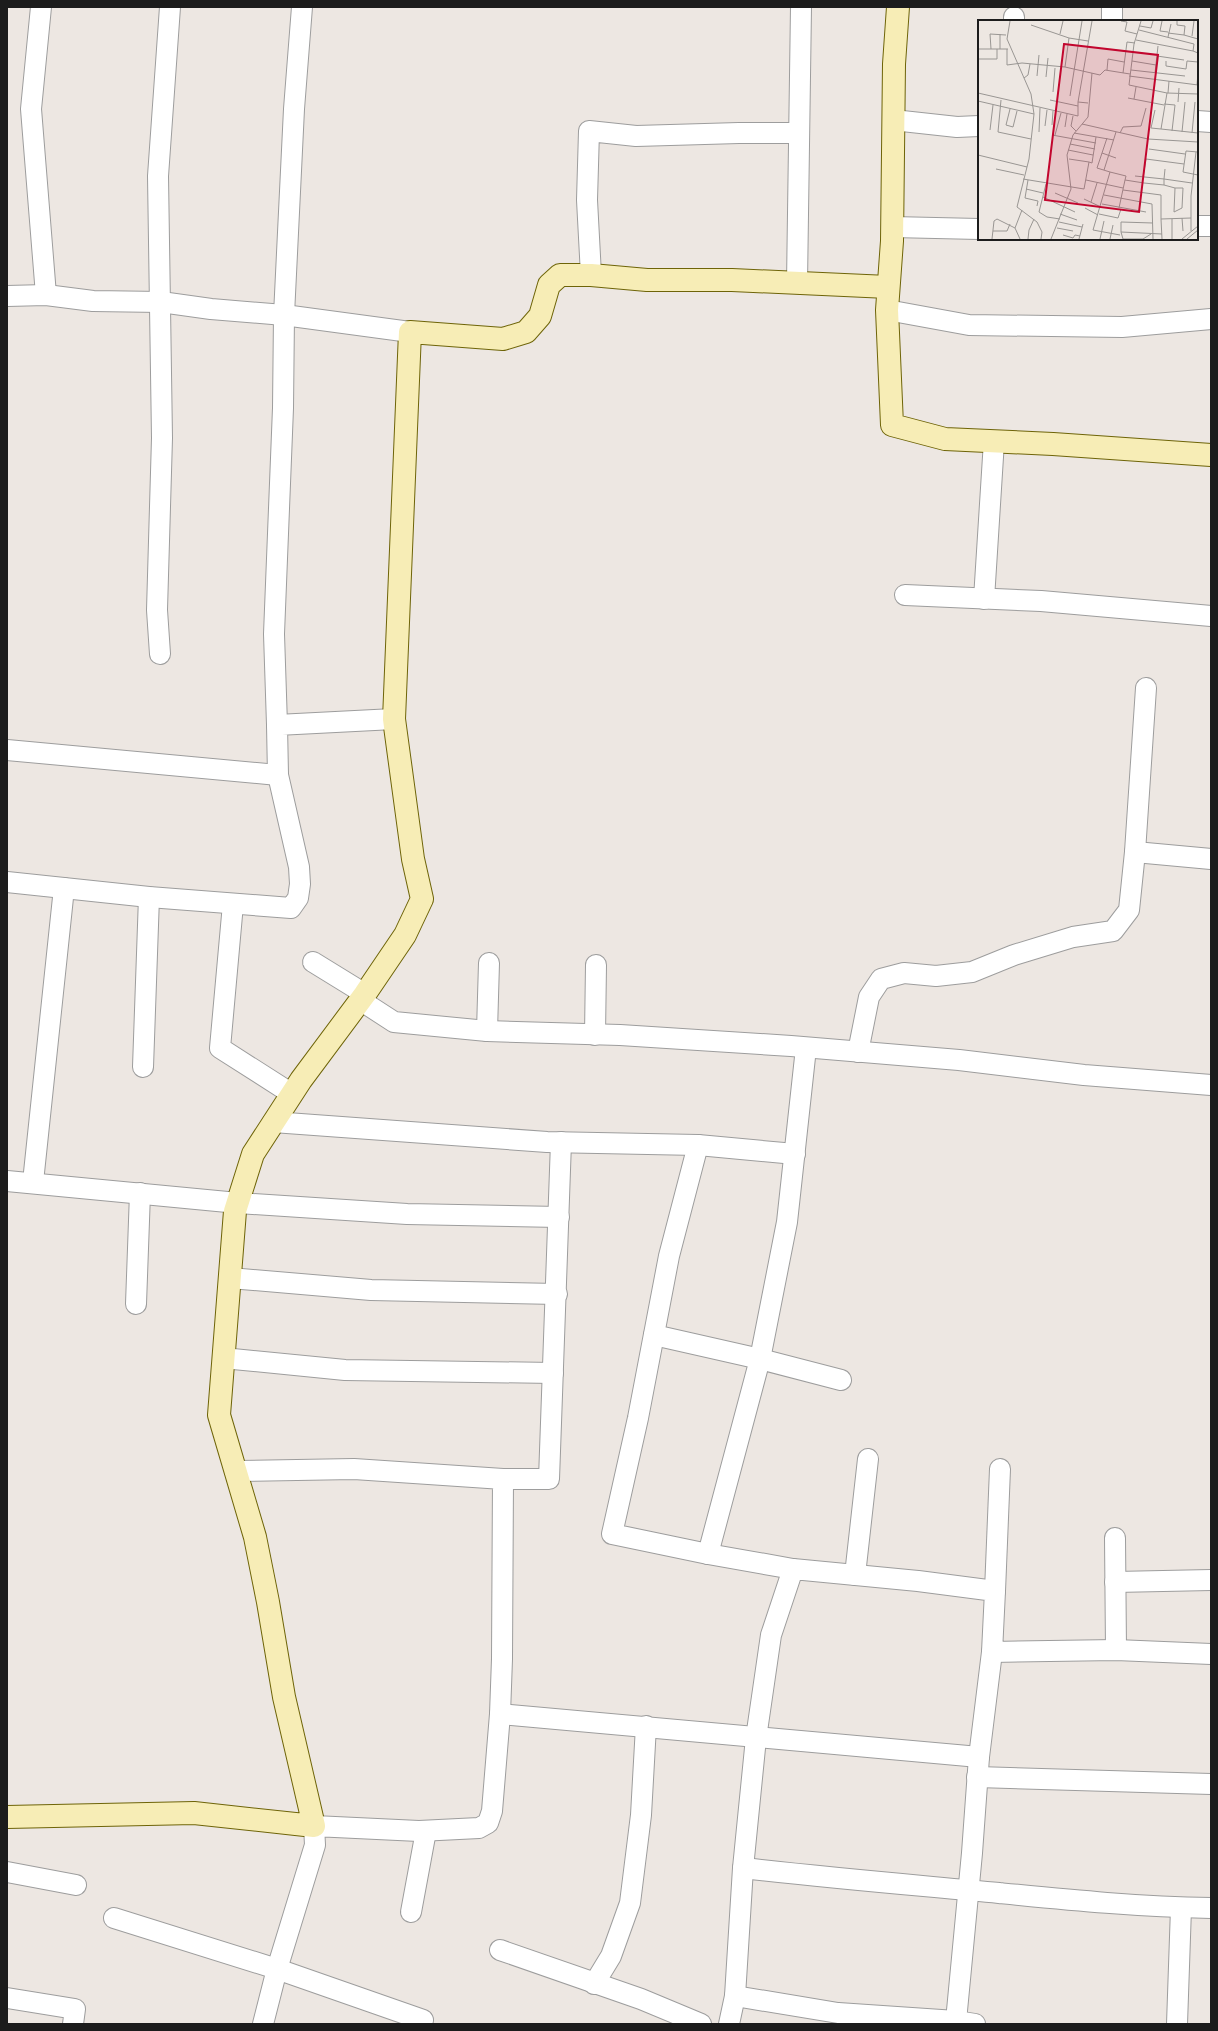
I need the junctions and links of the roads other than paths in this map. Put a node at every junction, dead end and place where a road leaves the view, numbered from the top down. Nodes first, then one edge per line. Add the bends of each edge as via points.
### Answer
1 (41, 7) edge
2 (170, 7) edge
3 (302, 7) edge
4 (801, 7) edge
5 (898, 7) edge
6 (1112, 7) edge
7 (1112, 20) edge
8 (893, 120) junction
9 (1198, 121) edge
10 (1211, 122) edge
11 (978, 126) edge
12 (799, 133) junction
13 (1198, 226) edge
14 (1211, 226) edge
15 (892, 227) junction
16 (978, 229) edge
17 (591, 275) junction
18 (797, 283) junction
19 (888, 287) junction
20 (46, 295) junction
21 (7, 296) edge
22 (161, 302) junction
23 (887, 310) junction
24 (284, 315) junction
25 (1211, 319) edge
26 (410, 332) junction
27 (994, 441) junction
28 (1211, 455) edge
29 (905, 595) dead end
30 (984, 598) junction
31 (1211, 616) edge
32 (160, 654) dead end
33 (1146, 688) dead end
34 (394, 719) junction
35 (277, 725) junction
36 (7, 750) edge
37 (278, 775) junction
38 (1135, 852) junction
39 (1211, 859) edge
40 (7, 882) edge
41 (64, 888) junction
42 (149, 897) junction
43 (233, 904) junction
44 (313, 962) dead end
45 (489, 963) dead end
46 (596, 965) dead end
47 (362, 997) junction
48 (487, 1031) junction
49 (595, 1035) junction
50 (806, 1048) junction
51 (858, 1052) junction
52 (142, 1067) dead end
53 (1211, 1085) edge
54 (292, 1094) junction
55 (273, 1122) junction
56 (561, 1142) junction
57 (698, 1145) junction
58 (794, 1154) junction
59 (7, 1181) edge
60 (33, 1182) junction
61 (140, 1193) junction
62 (238, 1203) junction
63 (559, 1217) junction
64 (230, 1278) junction
65 (557, 1294) junction
66 (136, 1304) dead end
67 (654, 1335) junction
68 (222, 1358) junction
69 (760, 1359) junction
70 (553, 1373) junction
71 (841, 1380) dead end
72 (868, 1458) dead end
73 (1000, 1469) dead end
74 (235, 1471) junction
75 (503, 1479) junction
76 (1115, 1538) dead end
77 (708, 1554) junction
78 (793, 1569) junction
79 (856, 1575) junction
80 (1211, 1580) edge
81 (1115, 1582) junction
82 (995, 1591) junction
83 (1116, 1650) junction
84 (992, 1652) junction
85 (1211, 1654) edge
86 (500, 1714) junction
87 (646, 1726) junction
88 (756, 1738) junction
89 (979, 1757) junction
90 (977, 1777) junction
91 (1211, 1784) edge
92 (7, 1817) edge
93 (314, 1826) junction
94 (426, 1831) junction
95 (743, 1868) junction
96 (7, 1872) edge
97 (76, 1885) dead end
98 (969, 1890) junction
99 (1181, 1908) junction
100 (1211, 1908) edge
101 (411, 1912) dead end
102 (114, 1918) dead end
103 (500, 1950) dead end
104 (277, 1969) junction
105 (594, 1984) junction
106 (735, 1996) junction
107 (7, 1998) edge
108 (423, 2020) dead end
109 (965, 2022) edge
110 (73, 2024) edge
111 (263, 2024) edge
112 (701, 2024) edge
113 (729, 2024) edge
114 (1177, 2024) edge

1 - 20 street via 31,109
2 - 22 street via 158,176
3 - 24 street via 294,109
4 - 12 street
5 - 8 street
6 - 7 street
8 - 11 street via 957,127
8 - 15 street
9 - 10 street
12 - 17 street via 636,136 589,131 587,200
12 - 18 street
13 - 14 street
15 - 16 street
15 - 19 street
17 - 18 street via 647,280
17 - 26 street via 560,275 549,285 540,316 526,332 503,339
18 - 19 street
19 - 23 street
20 - 21 street
20 - 22 street via 93,301
22 - 24 street
22 - 32 street via 162,438 157,610
23 - 25 street via 969,325 1122,327
23 - 27 street via 892,425 945,439
24 - 26 street
24 - 35 street via 274,634
26 - 34 street
27 - 28 street
27 - 30 street
29 - 30 street
30 - 31 street
33 - 38 street
34 - 35 street
34 - 47 street via 413,859 422,899 405,934
35 - 37 street
36 - 37 street
37 - 43 street via 299,866 298,898 291,908
38 - 39 street
38 - 51 street via 1129,910 1113,931 1074,937 1014,955 972,972 936,976 904,973 881,979 869,997
40 - 41 street
41 - 42 street
41 - 60 street
42 - 43 street
42 - 52 street
43 - 54 street via 220,1048
44 - 47 street
45 - 48 street
46 - 49 street
47 - 48 street via 394,1022
47 - 54 street
48 - 49 street
49 - 50 street
50 - 51 street
50 - 58 street
51 - 53 street
54 - 55 street
55 - 56 street
55 - 62 street via 253,1154
56 - 57 street
56 - 63 street
57 - 58 street
57 - 67 street via 669,1256
58 - 69 street via 787,1222
59 - 60 street
60 - 61 street
61 - 62 street
61 - 66 street
62 - 63 street via 407,1214
62 - 64 street via 235,1211
63 - 65 street
64 - 65 street via 371,1290
64 - 68 street
65 - 70 street
67 - 69 street
67 - 77 street via 612,1534
68 - 70 street via 345,1370
68 - 74 street via 219,1415
69 - 71 street
69 - 77 street
70 - 75 street via 549,1479
72 - 79 street
73 - 82 street
74 - 75 street via 354,1469
74 - 93 street via 255,1537 284,1697
75 - 86 street
76 - 81 street
77 - 78 street
78 - 79 street
78 - 88 street via 771,1635
79 - 82 street
80 - 81 street
81 - 83 street
82 - 84 street
83 - 84 street
83 - 85 street
84 - 89 street
86 - 87 street
86 - 94 street via 492,1811 488,1823 480,1828
87 - 88 street
87 - 105 street via 641,1815 630,1903 610,1956
88 - 89 street
88 - 95 street
89 - 90 street
90 - 91 street
90 - 98 street
92 - 93 street via 194,1813
93 - 94 street
93 - 104 street via 315,1845
94 - 101 street
95 - 98 street
95 - 106 street
96 - 97 street
98 - 99 street
98 - 109 street
99 - 100 street
99 - 114 street
102 - 104 street
103 - 105 street
104 - 108 street
104 - 111 street
105 - 112 street via 641,1999
106 - 109 street via 838,2014
106 - 113 street
107 - 110 street via 75,2009

